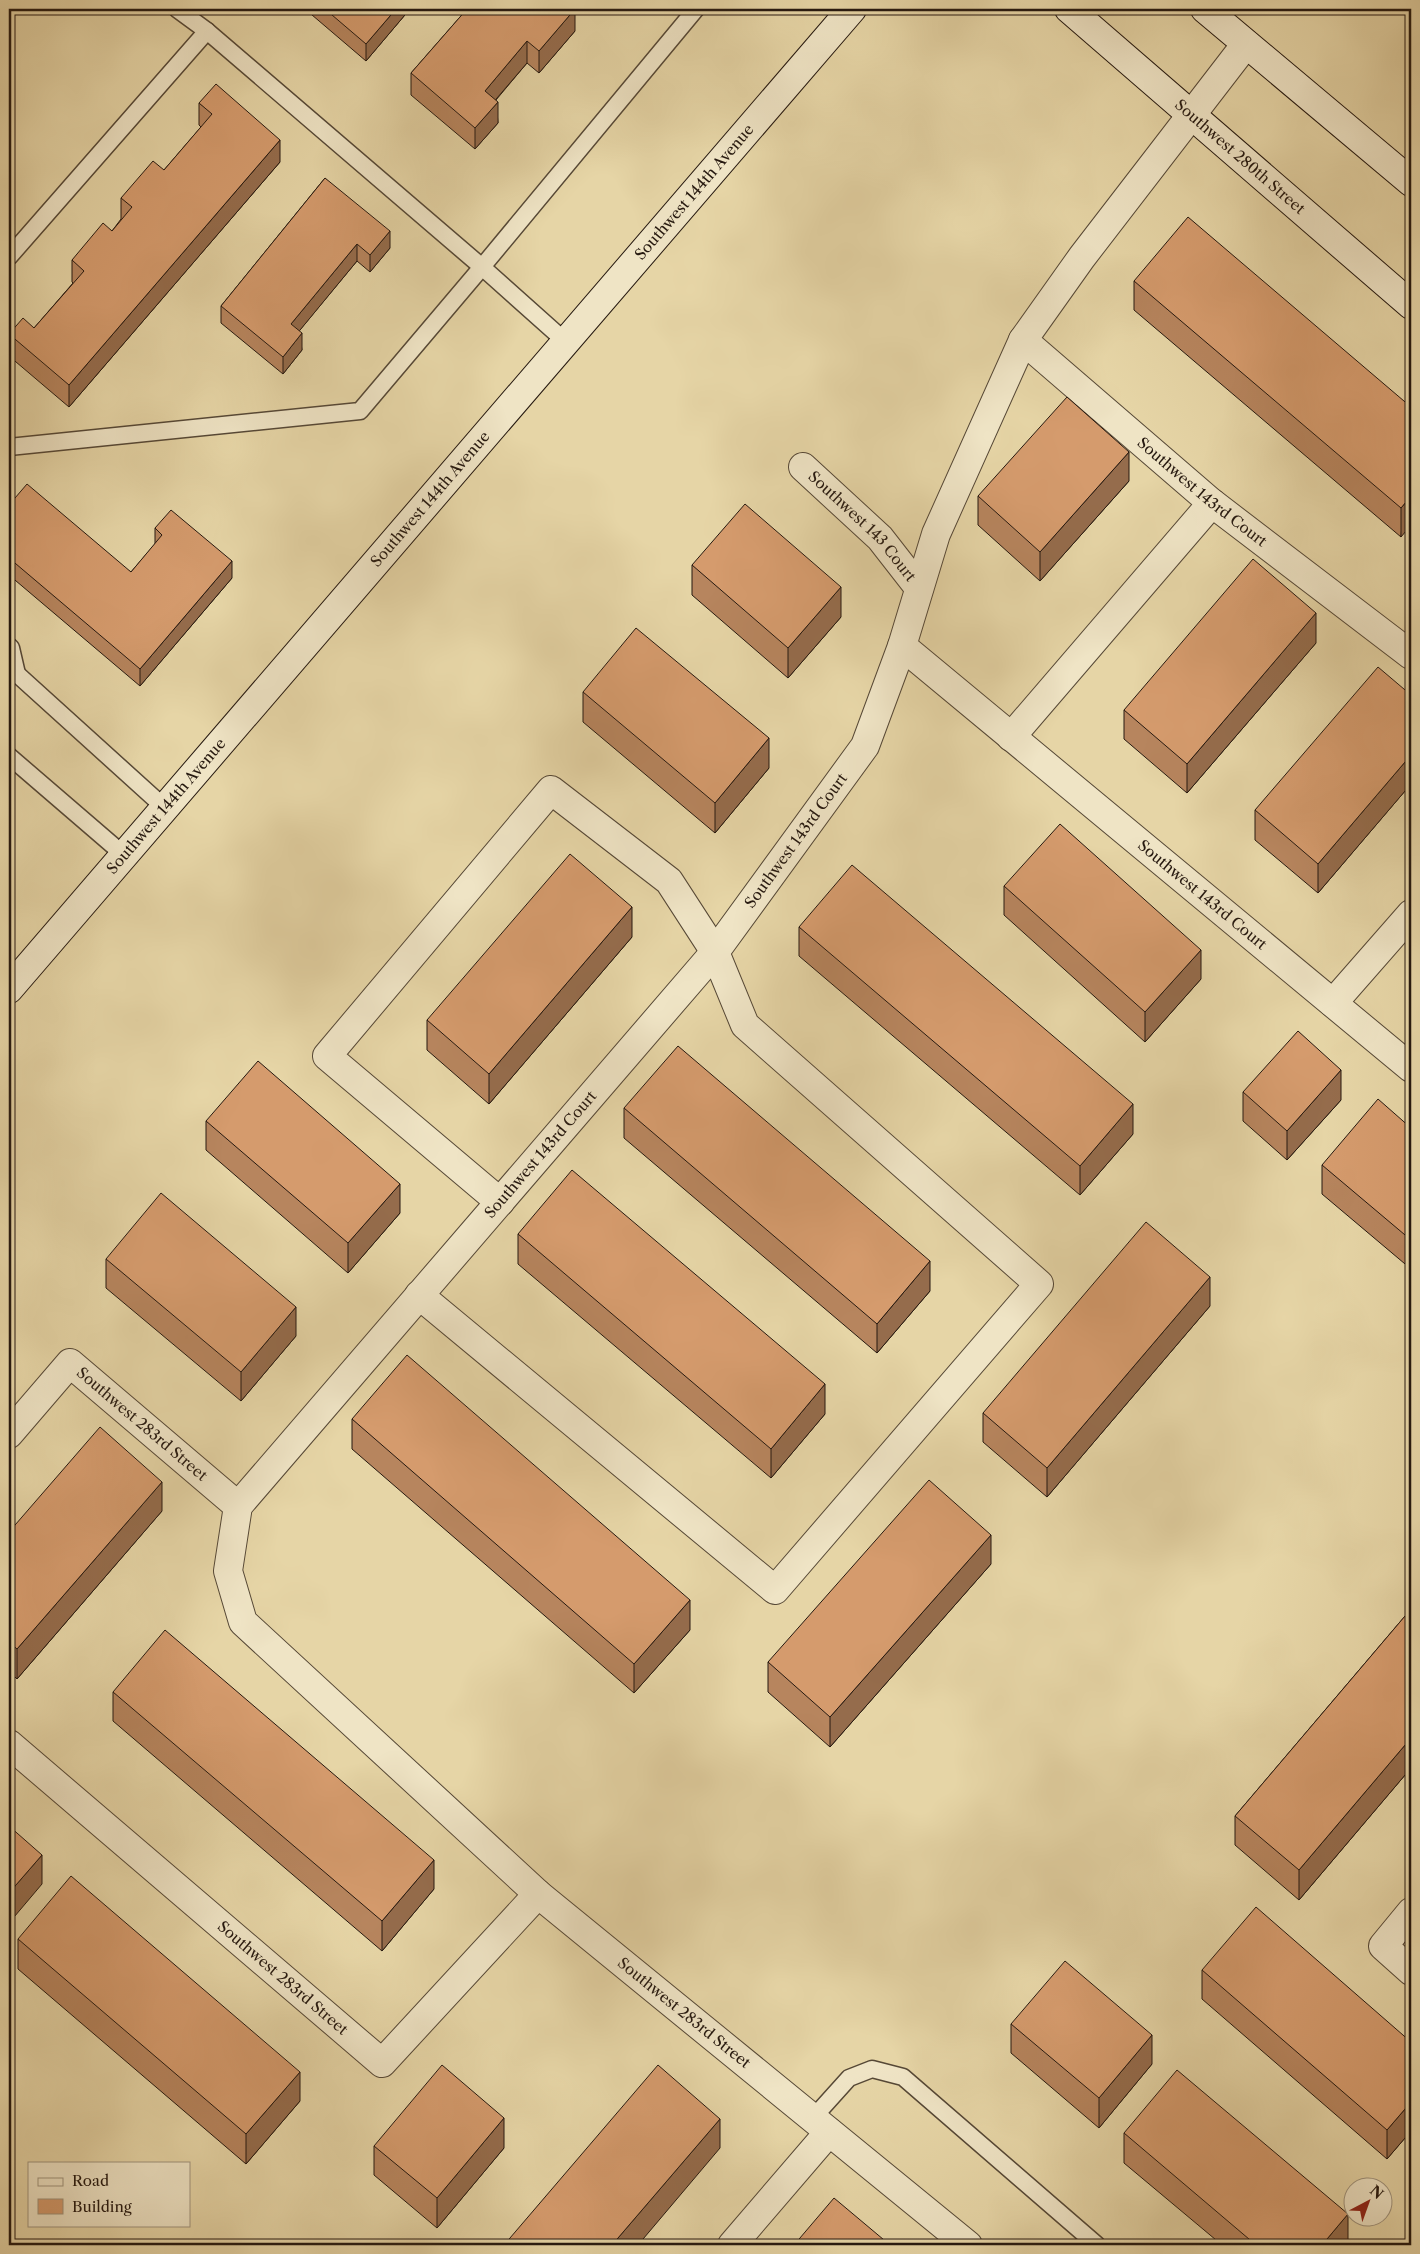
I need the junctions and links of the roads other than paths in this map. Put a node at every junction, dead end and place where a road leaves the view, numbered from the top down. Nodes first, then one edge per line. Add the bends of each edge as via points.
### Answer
1 (177, 9) edge
2 (696, 9) edge
3 (852, 9) edge
4 (1070, 9) edge
5 (1205, 9) edge
6 (207, 32) junction
7 (1246, 44) junction
8 (1191, 115) junction
9 (1411, 182) edge
10 (9, 257) edge
11 (482, 267) junction
12 (1411, 305) edge
13 (1023, 340) junction
14 (566, 342) junction
15 (9, 446) edge
16 (803, 467) dead end
17 (1212, 503) junction
18 (920, 588) junction
19 (9, 646) edge
20 (902, 646) junction
21 (1411, 655) edge
22 (13, 673) edge
23 (1011, 737) junction
24 (9, 756) edge
25 (165, 808) junction
26 (124, 855) junction
27 (1411, 914) edge
28 (715, 952) junction
29 (9, 988) edge
30 (1333, 1003) junction
31 (1411, 1068) edge
32 (500, 1202) junction
33 (419, 1295) junction
34 (9, 1434) edge
35 (238, 1506) junction
36 (9, 1744) edge
37 (538, 1894) junction
38 (1411, 1912) edge
39 (1411, 1971) edge
40 (821, 2125) junction
41 (732, 2245) edge
42 (968, 2245) edge
43 (1098, 2245) edge

1 - 6 lane
2 - 11 lane
3 - 14 street, Southwest 144th Avenue
4 - 8 street, Southwest 280th Street
5 - 7 street
6 - 10 lane
6 - 11 lane
7 - 8 street, Southwest 143rd Court
7 - 9 street
8 - 12 street, Southwest 280th Street
8 - 13 street, Southwest 143rd Court
11 - 14 lane
11 - 15 lane via 360,411
13 - 17 street, Southwest 143rd Court
13 - 18 street, Southwest 143rd Court via 936,534
14 - 25 street, Southwest 144th Avenue
16 - 18 street, Southwest 143 Court via 880,538
17 - 21 street, Southwest 143rd Court
17 - 23 street
18 - 20 street, Southwest 143rd Court
19 - 22 lane
20 - 23 street, Southwest 143rd Court
20 - 28 street, Southwest 143rd Court via 865,746
22 - 25 lane
23 - 30 street, Southwest 143rd Court
24 - 26 lane
25 - 26 street, Southwest 144th Avenue
26 - 29 street, Southwest 144th Avenue
27 - 30 street
28 - 32 street, Southwest 143rd Court
28 - 32 street via 669,881 551,790 327,1056
28 - 33 street via 745,1025 1039,1284 833,1523 775,1590
30 - 31 street, Southwest 143rd Court
32 - 33 street, Southwest 143rd Court
33 - 35 street, Southwest 143rd Court
34 - 35 street, Southwest 283rd Street via 70,1363
35 - 37 street, Southwest 283rd Street via 228,1570 243,1622
36 - 37 street, Southwest 283rd Street via 382,2063
37 - 40 street, Southwest 283rd Street
38 - 39 street via 1383,1946
40 - 41 street
40 - 42 street, Southwest 283rd Street
40 - 43 lane via 849,2078 872,2069 903,2077

